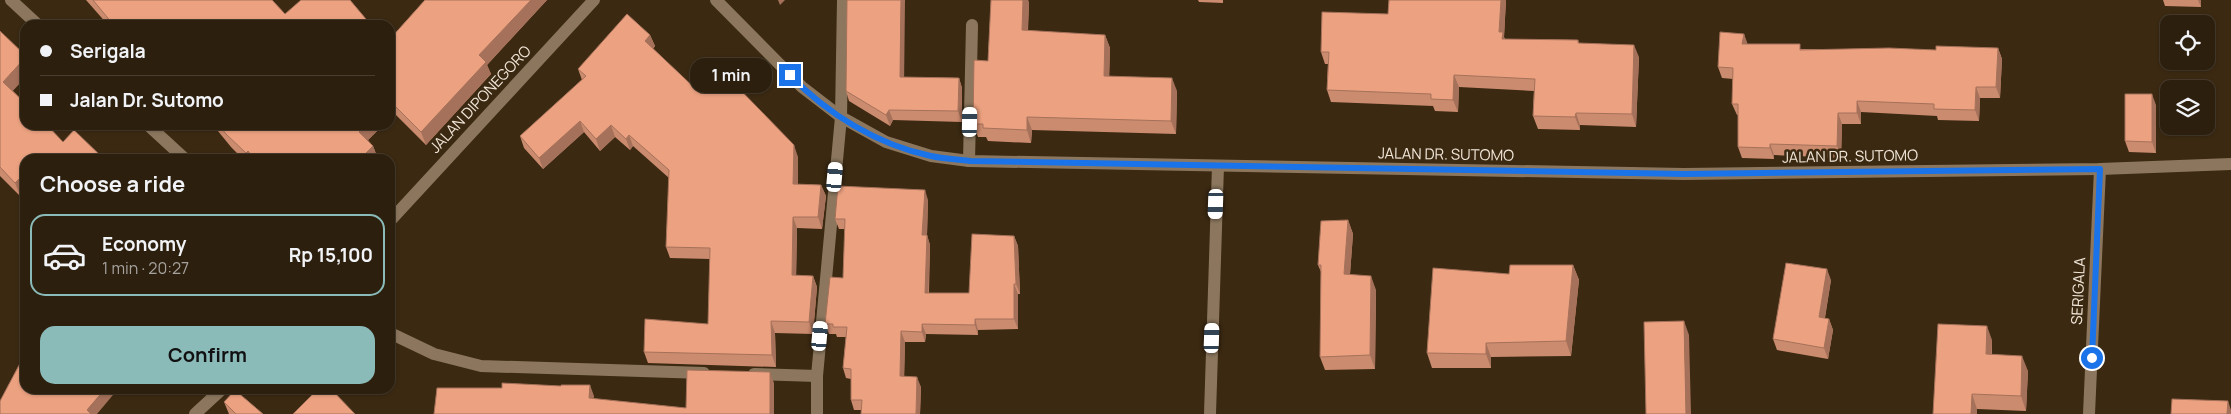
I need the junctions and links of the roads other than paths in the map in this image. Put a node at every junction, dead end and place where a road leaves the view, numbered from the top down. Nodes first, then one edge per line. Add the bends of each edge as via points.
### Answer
1 (11, 0) edge
2 (594, 0) edge
3 (716, 0) edge
4 (843, 0) edge
5 (33, 20) edge
6 (972, 25) dead end
7 (840, 117) junction
8 (153, 130) edge
9 (180, 154) edge
10 (970, 161) junction
11 (2231, 164) edge
12 (1218, 166) junction
13 (2100, 169) junction
14 (395, 216) edge
15 (395, 335) edge
16 (718, 373) edge
17 (738, 374) edge
18 (816, 376) junction
19 (217, 394) edge
20 (195, 414) edge
21 (817, 414) edge
22 (1210, 414) edge
23 (2089, 414) edge

1 - 5 street
2 - 14 street, JALAN DIPONEGORO
3 - 7 street, JALAN DR. SUTOMO via 802,88
4 - 7 street
6 - 10 street
7 - 10 street, JALAN DR. SUTOMO via 886,142 931,156
7 - 18 street
8 - 9 street
10 - 12 street, JALAN DR. SUTOMO
11 - 13 street, JALAN DR. SUTOMO
12 - 13 street, JALAN DR. SUTOMO via 1684,174
12 - 22 street
13 - 23 street, SERIGALA
15 - 16 street via 434,354 481,366
17 - 18 street
18 - 21 street
19 - 20 street

